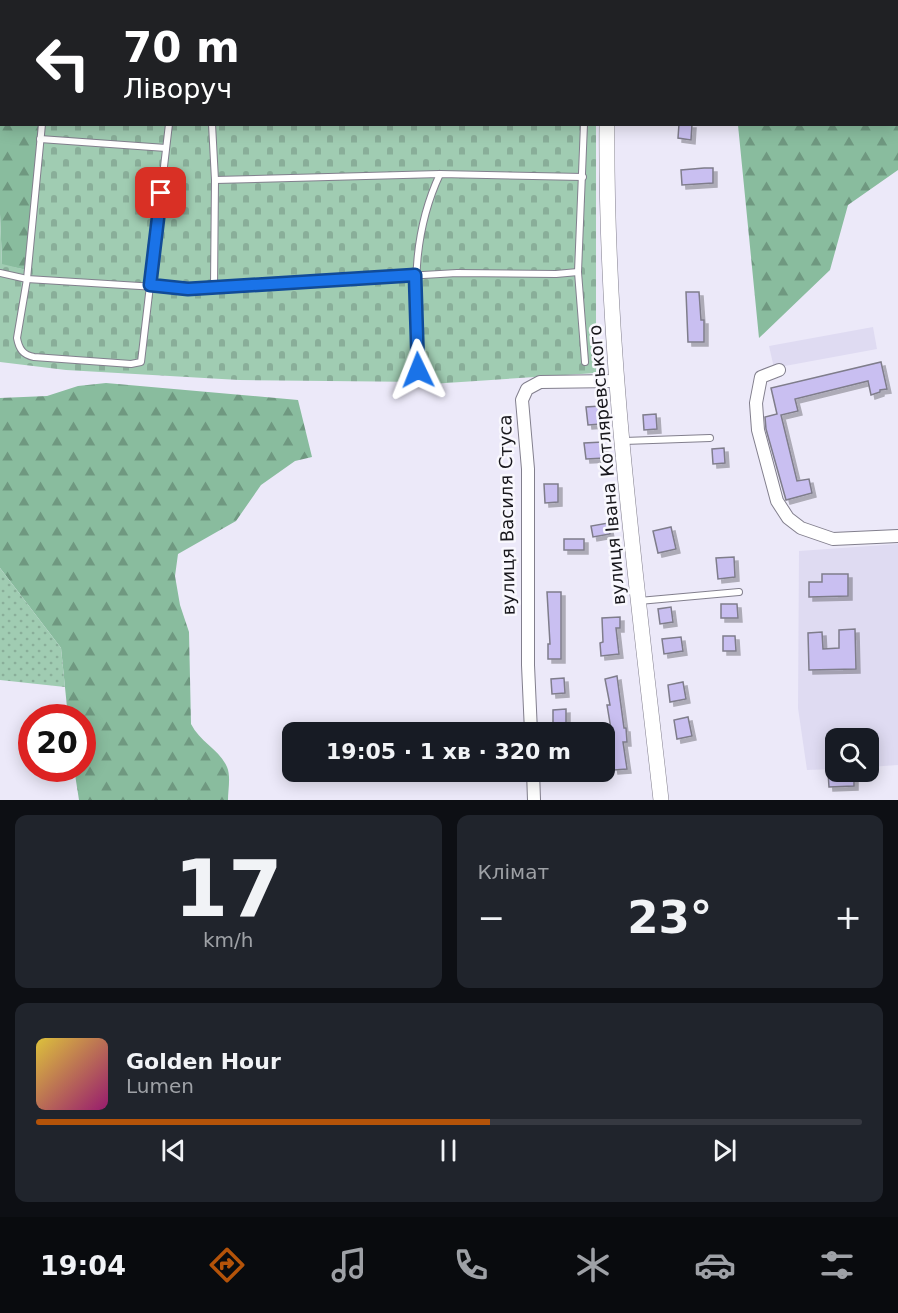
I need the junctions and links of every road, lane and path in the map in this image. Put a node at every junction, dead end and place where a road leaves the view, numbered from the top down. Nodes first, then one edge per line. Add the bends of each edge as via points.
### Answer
1 (42, 126) edge
2 (169, 126) edge
3 (212, 126) edge
4 (584, 126) edge
5 (607, 126) edge
6 (40, 139) junction
7 (166, 147) junction
8 (440, 174) junction
9 (583, 177) junction
10 (215, 180) junction
11 (578, 272) junction
12 (0, 273) edge
13 (415, 275) junction
14 (27, 279) junction
15 (150, 285) junction
16 (214, 287) junction
17 (585, 362) dead end
18 (418, 370) dead end
19 (779, 370) dead end
20 (616, 381) junction
21 (710, 438) dead end
22 (622, 441) junction
23 (898, 536) edge
24 (739, 592) dead end
25 (639, 601) junction
26 (531, 722) edge
27 (533, 782) edge
28 (534, 800) edge
29 (661, 800) edge

1 - 6 lane
2 - 7 lane
3 - 10 lane
4 - 9 lane
5 - 20 street, вулиця Івана Котляревського
6 - 7 lane
6 - 14 lane
7 - 15 lane
8 - 9 lane
8 - 10 lane
8 - 13 lane via 418,242
9 - 11 lane
10 - 16 lane
11 - 13 lane
11 - 17 lane
12 - 14 lane
13 - 16 lane
13 - 18 lane
14 - 15 lane
14 - 15 lane via 17,338 21,352 34,357 131,364 141,362
15 - 16 lane
19 - 23 street via 760,377 756,403 758,430 777,501 788,518 801,528 832,539
20 - 22 street, вулиця Івана Котляревського
20 - 26 street, вулиця Василя Стуса via 540,382 527,389 522,400 528,469
21 - 22 lane
22 - 25 street, вулиця Івана Котляревського
24 - 25 lane
25 - 29 street, вулиця Івана Котляревського
27 - 28 street

